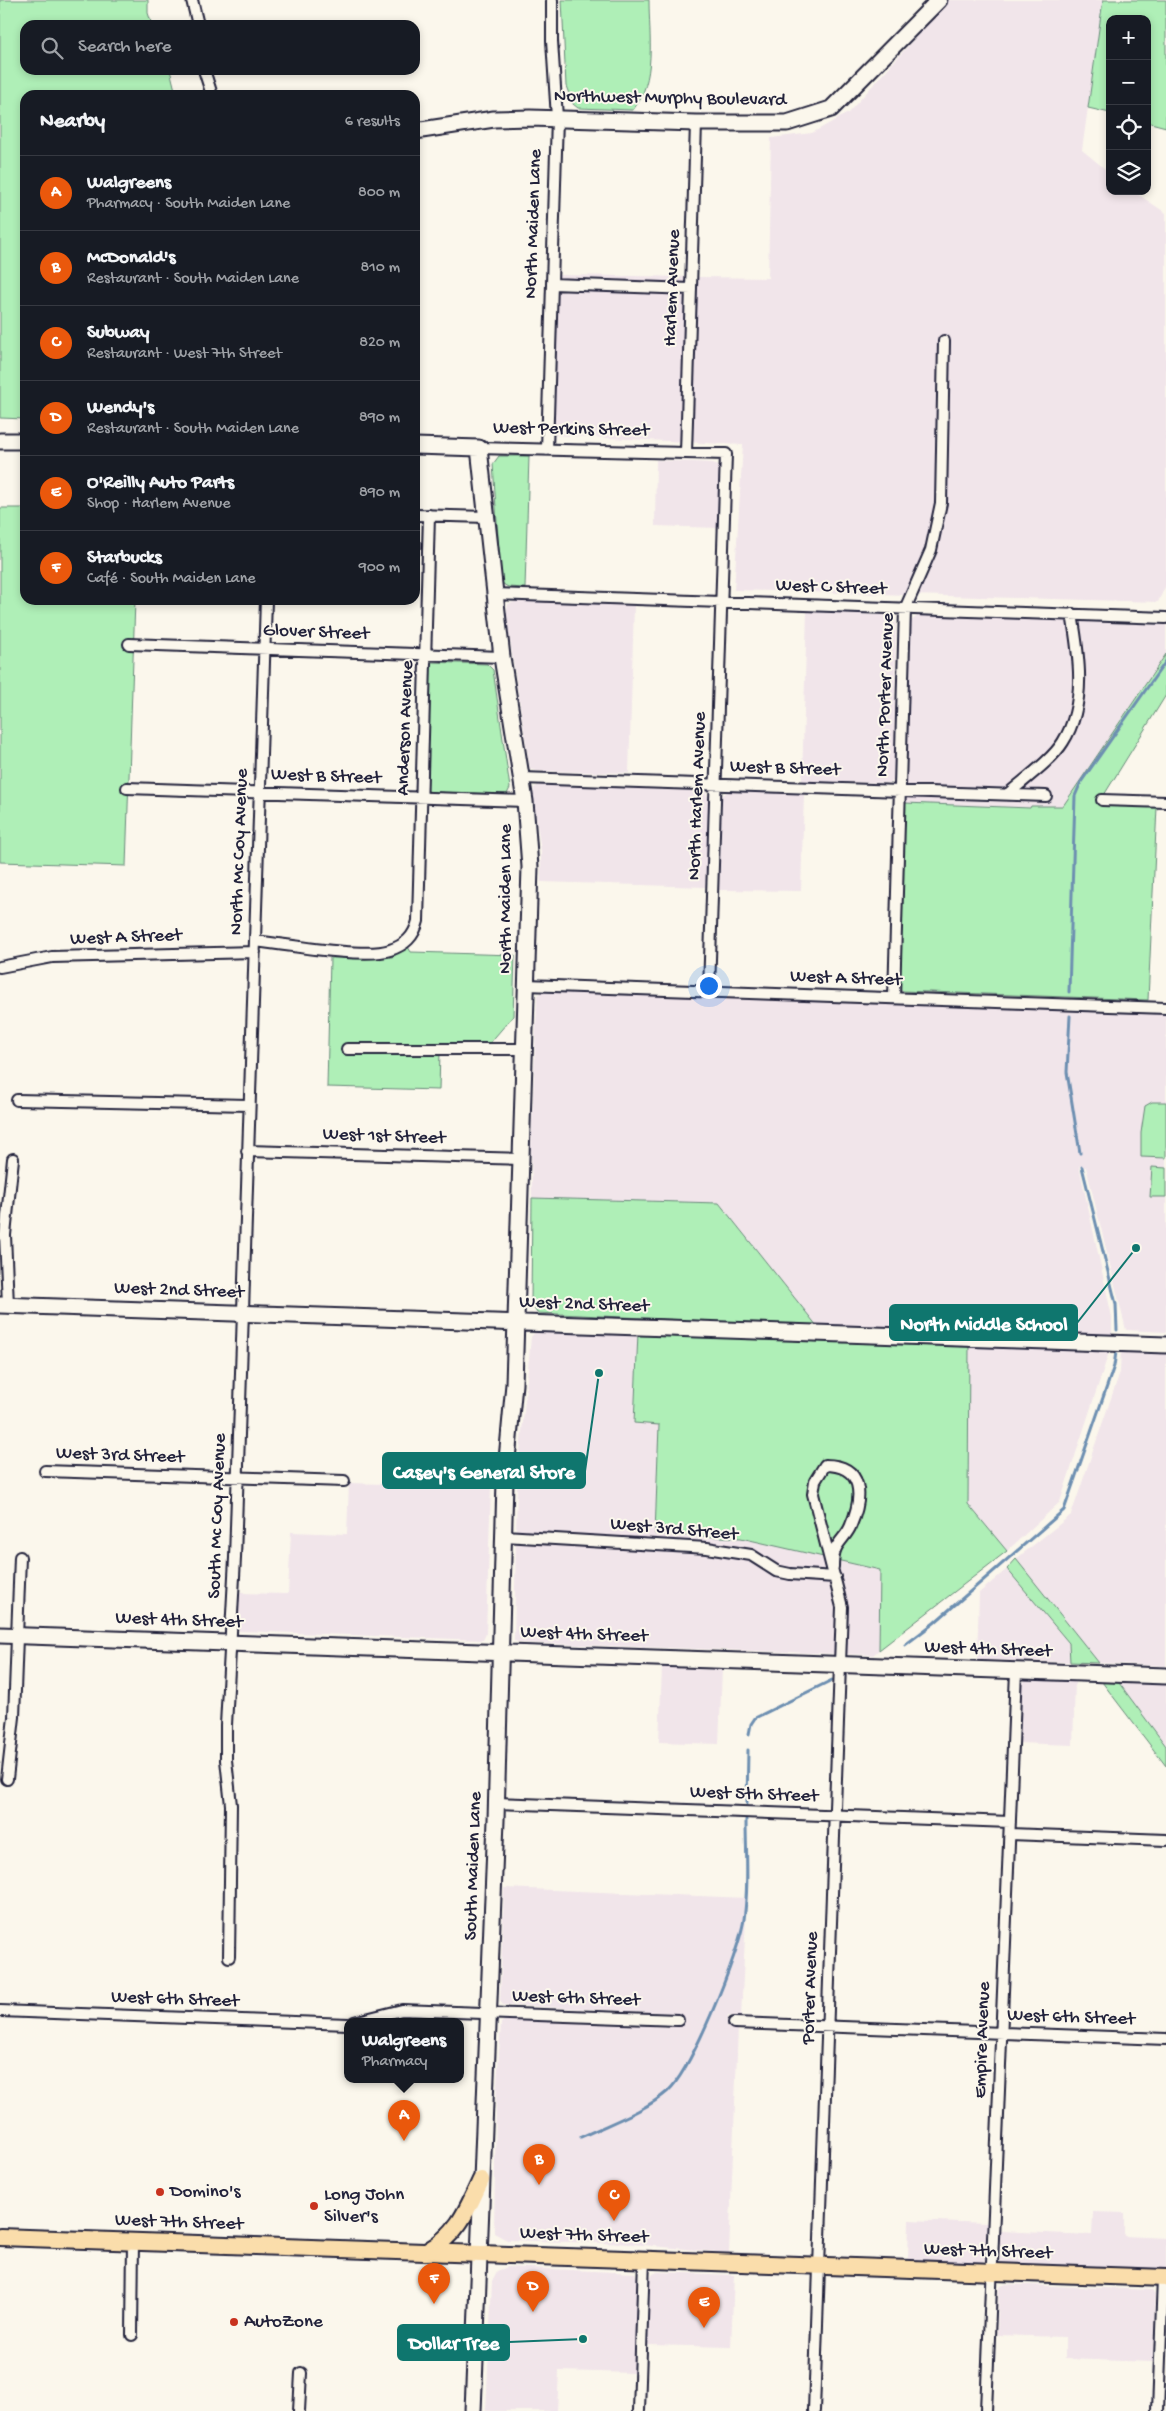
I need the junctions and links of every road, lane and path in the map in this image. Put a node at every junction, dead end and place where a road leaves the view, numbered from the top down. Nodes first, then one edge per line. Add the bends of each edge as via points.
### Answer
1 (192, 0) edge
2 (552, 0) edge
3 (939, 0) edge
4 (197, 20) edge
5 (206, 75) edge
6 (210, 90) edge
7 (557, 118) junction
8 (696, 123) junction
9 (420, 130) edge
10 (552, 284) junction
11 (691, 289) junction
12 (944, 340) dead end
13 (0, 440) edge
14 (20, 440) edge
15 (420, 446) edge
16 (479, 448) junction
17 (547, 450) junction
18 (686, 453) junction
19 (420, 515) edge
20 (429, 515) junction
21 (487, 517) junction
22 (495, 594) junction
23 (722, 602) junction
24 (266, 605) edge
25 (905, 609) junction
26 (1072, 614) junction
27 (1166, 618) edge
28 (129, 644) dead end
29 (264, 649) junction
30 (425, 654) junction
31 (502, 657) junction
32 (522, 778) junction
33 (716, 784) junction
34 (127, 788) dead end
35 (900, 791) junction
36 (260, 792) junction
37 (1008, 794) junction
38 (1046, 796) dead end
39 (422, 797) junction
40 (1102, 800) dead end
41 (525, 801) junction
42 (1166, 802) edge
43 (410, 939) joint
44 (255, 946) junction
45 (0, 967) edge
46 (526, 985) junction
47 (709, 991) junction
48 (894, 998) junction
49 (1166, 1008) edge
50 (347, 1049) dead end
51 (524, 1049) junction
52 (17, 1100) dead end
53 (249, 1105) junction
54 (247, 1151) junction
55 (521, 1158) junction
56 (13, 1159) dead end
57 (4, 1305) edge
58 (242, 1313) junction
59 (516, 1323) junction
60 (1166, 1346) edge
61 (45, 1471) dead end
62 (237, 1478) junction
63 (344, 1481) dead end
64 (504, 1536) junction
65 (20, 1557) dead end
66 (834, 1572) junction
67 (0, 1634) edge
68 (17, 1635) junction
69 (230, 1643) junction
70 (502, 1652) junction
71 (841, 1664) junction
72 (1016, 1671) junction
73 (1166, 1676) edge
74 (7, 1779) dead end
75 (497, 1803) junction
76 (836, 1815) junction
77 (1010, 1822) junction
78 (1010, 1834) junction
79 (1166, 1840) edge
80 (229, 1957) dead end
81 (0, 2011) edge
82 (488, 2013) junction
83 (370, 2018) edge
84 (678, 2020) dead end
85 (734, 2022) dead end
86 (344, 2024) edge
87 (827, 2026) junction
88 (1001, 2032) junction
89 (1166, 2039) edge
90 (481, 2180) junction
91 (0, 2237) edge
92 (134, 2241) junction
93 (428, 2251) junction
94 (479, 2253) junction
95 (644, 2259) junction
96 (819, 2265) junction
97 (991, 2272) junction
98 (1164, 2278) edge
99 (132, 2335) dead end
100 (301, 2373) dead end
101 (299, 2411) edge
102 (473, 2411) edge
103 (639, 2411) edge
104 (814, 2411) edge
105 (986, 2411) edge
106 (1158, 2411) edge

1 - 4 street
2 - 7 street, North Maiden Lane
3 - 8 street, Northwest Murphy Boulevard via 831,109 787,124
5 - 6 street
7 - 8 street, Northwest Murphy Boulevard
7 - 9 street, Northwest Murphy Boulevard via 494,119
7 - 10 street, North Maiden Lane
8 - 11 street, Harlem Avenue
10 - 11 street
10 - 17 street, North Maiden Lane
11 - 18 street, Harlem Avenue
12 - 25 street, North Porter Avenue via 941,502 931,550
13 - 14 street
15 - 16 street, West Perkins Street
16 - 17 street, West Perkins Street
16 - 21 street, North Maiden Lane
17 - 18 street, West Perkins Street
18 - 23 street, West Perkins Street via 726,454
19 - 20 street
20 - 21 street
20 - 30 street, Anderson Avenue
21 - 22 street, North Maiden Lane
22 - 23 street, West C Street
22 - 31 street, North Maiden Lane
23 - 25 street, West C Street
23 - 33 street, North Harlem Avenue
24 - 29 street, North Mc Coy Avenue
25 - 26 street, West C Street
25 - 35 street, North Porter Avenue
26 - 27 street, West C Street
26 - 37 street via 1079,685 1069,731 1057,750
28 - 29 street, Glover Street
29 - 30 street, Glover Street
29 - 36 street, North Mc Coy Avenue
30 - 31 street, Glover Street
30 - 39 street, Anderson Avenue
31 - 32 street, North Maiden Lane
32 - 33 street, West B Street
32 - 41 street, North Maiden Lane
33 - 35 street, West B Street
33 - 47 street, North Harlem Avenue
34 - 36 street, West B Street
35 - 37 street, West B Street
35 - 48 street, North Porter Avenue
36 - 39 street, West B Street
36 - 44 street, North Mc Coy Avenue
37 - 38 street, West B Street
39 - 41 street, West B Street
39 - 43 street, Anderson Avenue via 418,922
40 - 42 street
41 - 46 street, North Maiden Lane via 530,867
43 - 44 street, West A Street via 391,950 380,952
44 - 45 street, West A Street via 52,957
44 - 53 street, North Mc Coy Avenue
46 - 47 street, West A Street
46 - 51 street, North Maiden Lane
47 - 48 street, West A Street
48 - 49 street, West A Street
50 - 51 street
51 - 55 street, North Maiden Lane
52 - 53 street
53 - 54 street, South Mc Coy Avenue
54 - 55 street, West 1st Street
54 - 58 street, South Mc Coy Avenue
55 - 59 street, North Maiden Lane
56 - 57 street via 5,1235
57 - 58 street, West 2nd Street
58 - 59 street, West 2nd Street
58 - 62 street, South Mc Coy Avenue
59 - 60 street, West 2nd Street
59 - 64 street, South Maiden Lane
61 - 62 street, West 3rd Street
62 - 63 street, West 3rd Street
62 - 69 street, South Mc Coy Avenue
64 - 66 street, West 3rd Street via 707,1548 751,1554 776,1571 790,1574
64 - 70 street, South Maiden Lane
65 - 68 street
66 - 66 street, Porter Avenue via 814,1494 814,1481 825,1465 835,1465 852,1473 859,1488 851,1525 837,1547
66 - 71 street, Porter Avenue via 842,1607
67 - 68 street, West 4th Street
68 - 69 street, West 4th Street
68 - 74 street via 14,1717
69 - 70 street, West 4th Street
69 - 80 street, South Mc Coy Avenue via 226,1760 231,1805
70 - 71 street, West 4th Street
70 - 75 street, South Maiden Lane
71 - 72 street, West 4th Street
71 - 76 street, Porter Avenue
72 - 73 street, West 4th Street
72 - 77 street, Empire Avenue
75 - 76 street, West 5th Street
75 - 82 street, South Maiden Lane
76 - 77 street, West 5th Street
76 - 87 street, Porter Avenue
77 - 78 street, Empire Avenue
78 - 79 street
78 - 88 street, Empire Avenue
81 - 86 street, West 6th Street
82 - 83 street, West 6th Street via 402,2010
82 - 84 street, West 6th Street
82 - 90 street, South Maiden Lane
85 - 87 street, West 6th Street
87 - 88 street, West 6th Street
87 - 96 street, Porter Avenue
88 - 89 street, West 6th Street
88 - 97 street, Empire Avenue
90 - 93 main road via 460,2223 444,2241
90 - 94 street, South Maiden Lane
91 - 92 main road, West 7th Street
92 - 93 main road, West 7th Street
92 - 99 street
93 - 94 main road, West 7th Street
94 - 95 main road, West 7th Street
94 - 102 street, South Maiden Lane
95 - 96 main road, West 7th Street
95 - 103 street
96 - 97 main road, West 7th Street
96 - 104 street, Porter Avenue
97 - 98 main road, West 7th Street
97 - 105 street, Empire Avenue
98 - 106 street
100 - 101 street

